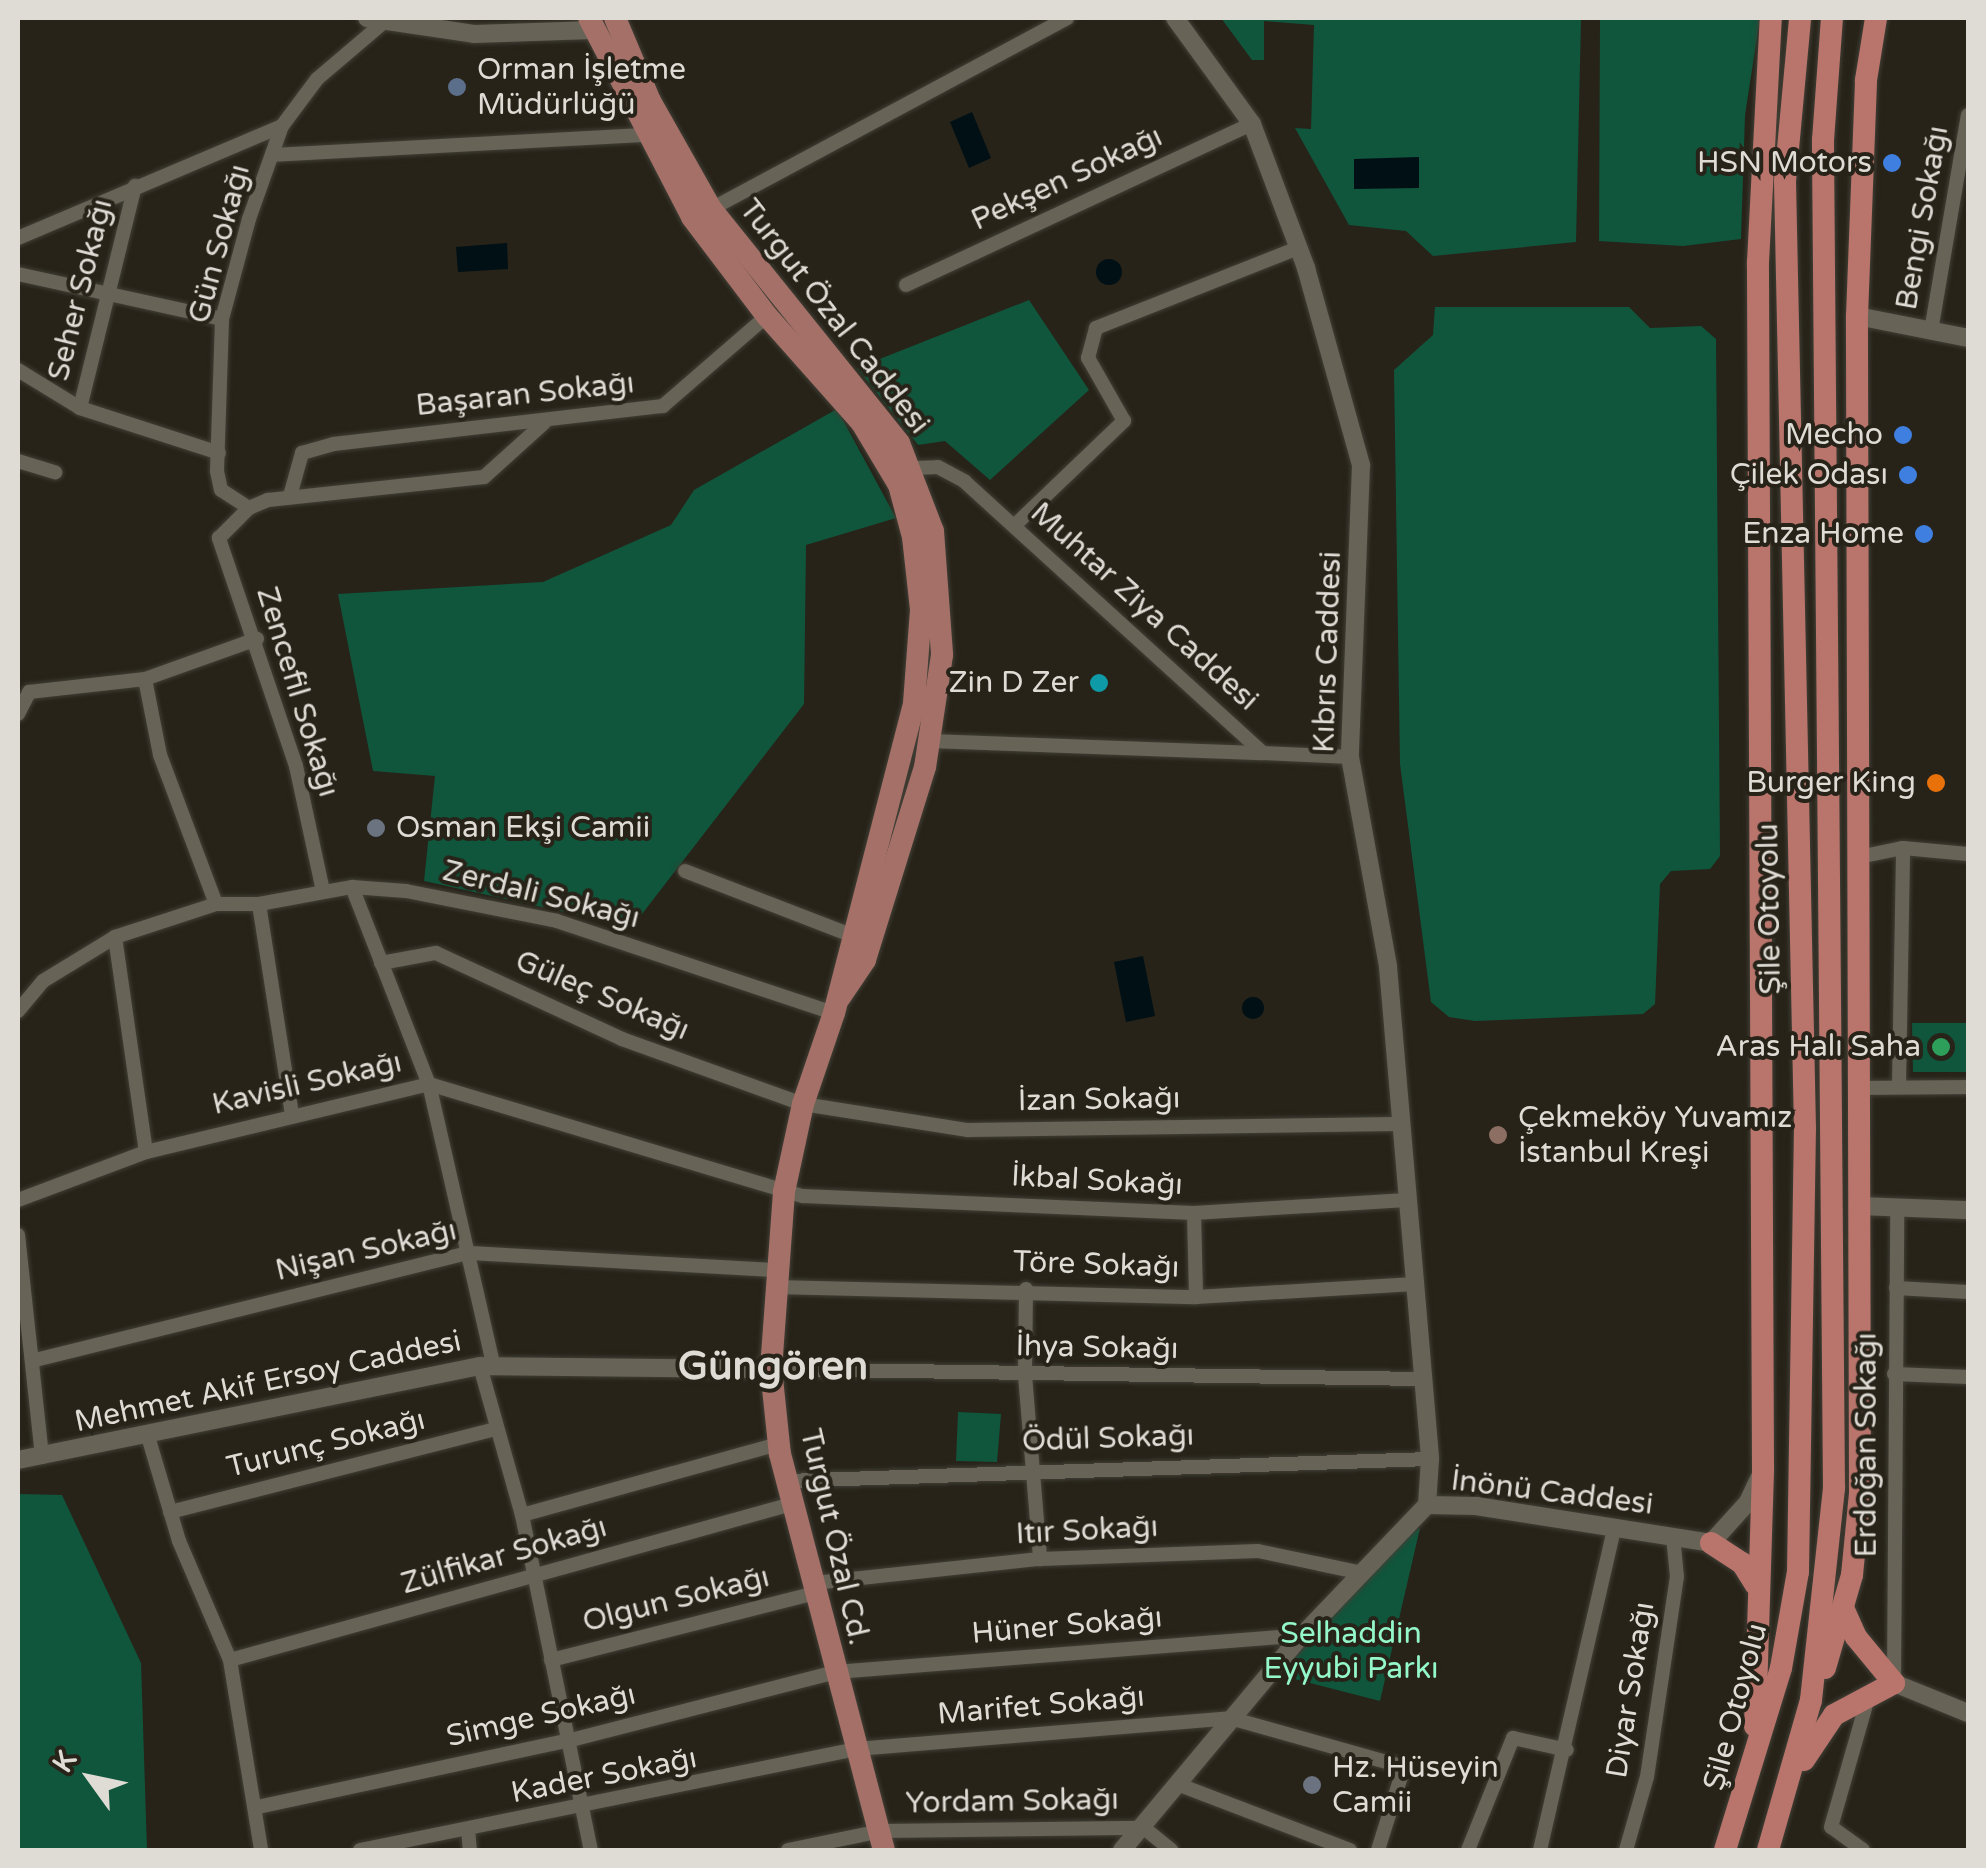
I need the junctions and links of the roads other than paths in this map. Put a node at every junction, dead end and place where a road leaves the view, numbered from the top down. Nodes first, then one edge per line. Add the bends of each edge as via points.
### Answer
1 (1067, 18) edge
2 (1175, 18) edge
3 (1771, 18) edge
4 (1800, 18) edge
5 (1832, 18) edge
6 (1876, 18) edge
7 (375, 20) edge
8 (603, 21) edge
9 (1968, 114) edge
10 (1252, 124) junction
11 (282, 126) junction
12 (645, 135) junction
13 (272, 155) junction
14 (135, 186) junction
15 (711, 208) junction
16 (18, 238) edge
17 (1298, 248) junction
18 (18, 274) edge
19 (906, 284) dead end
20 (108, 290) junction
21 (775, 309) junction
22 (1857, 316) junction
23 (222, 320) junction
24 (1931, 331) junction
25 (1968, 338) edge
26 (18, 370) edge
27 (80, 408) junction
28 (544, 422) junction
29 (219, 453) junction
30 (18, 460) edge
31 (903, 470) junction
32 (55, 472) dead end
33 (290, 496) junction
34 (249, 508) junction
35 (1015, 526) junction
36 (258, 639) junction
37 (144, 680) junction
38 (18, 714) edge
39 (930, 741) junction
40 (1263, 753) junction
41 (1350, 756) junction
42 (1903, 848) junction
43 (1968, 854) edge
44 (1859, 857) junction
45 (686, 872) dead end
46 (352, 887) junction
47 (323, 891) junction
48 (216, 904) junction
49 (259, 904) junction
50 (851, 935) junction
51 (115, 936) junction
52 (380, 963) junction
53 (836, 1006) junction
54 (18, 1010) edge
55 (429, 1084) junction
56 (1899, 1084) junction
57 (1968, 1087) edge
58 (1861, 1088) junction
59 (803, 1104) junction
60 (292, 1115) junction
61 (1398, 1124) junction
62 (146, 1152) junction
63 (784, 1192) junction
64 (18, 1200) edge
65 (1407, 1200) junction
66 (1862, 1206) junction
67 (1897, 1207) junction
68 (1968, 1210) edge
69 (1194, 1213) junction
70 (18, 1236) edge
71 (468, 1253) junction
72 (776, 1278) junction
73 (1415, 1284) junction
74 (1896, 1288) junction
75 (1026, 1289) junction
76 (1968, 1292) edge
77 (1196, 1297) junction
78 (23, 1334) edge
79 (34, 1360) junction
80 (487, 1367) junction
81 (771, 1369) junction
82 (1894, 1374) junction
83 (1025, 1375) junction
84 (1968, 1377) edge
85 (1423, 1379) junction
86 (496, 1430) junction
87 (147, 1434) junction
88 (778, 1444) junction
89 (42, 1458) junction
90 (1430, 1459) junction
91 (18, 1460) edge
92 (1034, 1468) junction
93 (1764, 1468) junction
94 (789, 1492) junction
95 (1427, 1506) junction
96 (170, 1512) junction
97 (522, 1515) junction
98 (1614, 1529) junction
99 (1674, 1536) junction
100 (1711, 1542) junction
101 (1040, 1559) junction
102 (1830, 1572) junction
103 (1362, 1573) junction
104 (534, 1576) junction
105 (1755, 1584) junction
106 (814, 1588) junction
107 (1844, 1612) junction
108 (1302, 1635) junction
109 (230, 1660) junction
110 (551, 1660) junction
111 (836, 1672) junction
112 (1894, 1683) junction
113 (1869, 1695) junction
114 (1811, 1700) junction
115 (1968, 1713) edge
116 (1230, 1718) junction
117 (570, 1740) junction
118 (856, 1749) junction
119 (1567, 1750) junction
120 (1751, 1780) junction
121 (1177, 1784) junction
122 (1783, 1798) junction
123 (258, 1807) junction
124 (584, 1809) junction
125 (1144, 1828) junction
126 (468, 1829) junction
127 (883, 1841) edge
128 (262, 1850) edge
129 (360, 1850) edge
130 (470, 1850) edge
131 (591, 1850) edge
132 (788, 1850) edge
133 (1122, 1850) edge
134 (1171, 1850) edge
135 (1350, 1850) edge
136 (1378, 1850) edge
137 (1468, 1850) edge
138 (1540, 1850) edge
139 (1626, 1850) edge
140 (1726, 1850) edge
141 (1768, 1850) edge
142 (1863, 1850) edge

1 - 15 street
2 - 10 street, Kıbrıs Caddesi
3 - 93 highway via 1758,262
4 - 120 highway, Şile Otoyolu via 1785,181 1804,1389 1798,1572
5 - 102 highway, Şile Otoyolu via 1822,140 1834,1271
6 - 22 highway via 1866,80
7 - 8 street via 474,34
7 - 11 street, Gün Sokağı
8 - 12 main road, Turgut Özal Caddesi
8 - 15 main road, Turgut Özal Caddesi
9 - 24 street, Bengi Sokağı
10 - 17 street, Kıbrıs Caddesi
10 - 19 street, Pekşen Sokağı
11 - 13 street, Gün Sokağı
11 - 14 street
12 - 13 street
12 - 21 main road, Turgut Özal Caddesi via 702,232
13 - 23 street, Gün Sokağı
14 - 16 street
14 - 20 street, Seher Sokağı
15 - 21 main road, Turgut Özal Caddesi
17 - 35 street via 1096,328 1088,358 1122,414 1114,432
17 - 41 street, Kıbrıs Caddesi via 1362,465
18 - 20 street
20 - 23 street
20 - 27 street, Seher Sokağı
21 - 28 street, Başaran Sokağı via 663,406
21 - 31 main road, Turgut Özal Caddesi via 878,414
22 - 24 street
22 - 44 highway
23 - 29 street, Gün Sokağı
24 - 25 street
26 - 27 street
27 - 29 street
28 - 33 street via 484,477
28 - 33 street, Başaran Sokağı via 302,453
29 - 34 street, Gün Sokağı via 221,490
30 - 32 street
31 - 35 street, Muhtar Ziya Caddesi via 938,467
31 - 39 main road, Turgut Özal Caddesi via 939,570 942,655
31 - 50 main road, Turgut Özal Caddesi via 914,537 919,655 903,761
33 - 34 street
34 - 36 street, Zencefil Sokağı via 217,544
35 - 40 street, Muhtar Ziya Caddesi
36 - 37 street
36 - 47 street, Zencefil Sokağı via 296,766
37 - 38 street via 29,692
37 - 48 street via 160,755
39 - 40 street
39 - 53 main road, Turgut Özal Caddesi via 865,960
40 - 41 street, Muhtar Ziya Caddesi
41 - 61 street, Kıbrıs Caddesi via 1388,967
42 - 43 street
42 - 44 street
42 - 56 street
44 - 58 highway
45 - 50 street
46 - 47 street, Zerdali Sokağı
46 - 52 street
46 - 53 street, Zerdali Sokağı via 406,891 558,922
47 - 49 street, Zerdali Sokağı
48 - 49 street, Zerdali Sokağı
48 - 51 street, Zerdali Sokağı
49 - 60 street
50 - 53 main road, Turgut Özal Caddesi
51 - 54 street, Zerdali Sokağı via 43,982
51 - 62 street
52 - 55 street
52 - 59 street, Güleç Sokağı via 436,953 622,1039
53 - 59 main road, Turgut Özal Cd.
55 - 60 street, Kavisli Sokağı
55 - 63 street, Kavisli Sokağı
55 - 71 street
56 - 57 street
56 - 58 street
58 - 66 highway
59 - 61 street, İzan Sokağı via 968,1130
59 - 63 main road, Turgut Özal Cd.
60 - 62 street, Kavisli Sokağı
61 - 65 street, Kıbrıs Caddesi
62 - 64 street, Kavisli Sokağı
63 - 69 street, İkbal Sokağı
63 - 72 main road, Turgut Özal Cd.
65 - 69 street, İkbal Sokağı
65 - 73 street, Kıbrıs Caddesi
66 - 67 street
66 - 107 highway via 1860,1493
67 - 68 street
67 - 74 street, Erdoğan Sokağı
69 - 77 street
70 - 78 street
71 - 72 street, Nişan Sokağı
71 - 79 street, Nişan Sokağı
71 - 80 street
72 - 75 street, Töre Sokağı
72 - 81 main road, Turgut Özal Cd.
73 - 77 street, Töre Sokağı
73 - 85 street, Kıbrıs Caddesi
74 - 76 street
74 - 82 street, Erdoğan Sokağı
75 - 77 street, Töre Sokağı
75 - 83 street
78 - 79 street
79 - 89 street
80 - 81 street, Mehmet Akif Ersoy Caddesi
80 - 86 street
80 - 87 street, Mehmet Akif Ersoy Caddesi
81 - 83 street, İhya Sokağı
81 - 88 main road, Turgut Özal Cd.
82 - 84 street
82 - 112 street, Erdoğan Sokağı
83 - 85 street, İhya Sokağı
83 - 92 street
85 - 90 street, Kıbrıs Caddesi
86 - 96 street, Turunç Sokağı
86 - 97 street
87 - 89 street, Mehmet Akif Ersoy Caddesi
87 - 96 street
88 - 94 main road, Turgut Özal Cd.
88 - 97 street
89 - 91 street, Mehmet Akif Ersoy Caddesi
90 - 92 street, Ödül Sokağı
90 - 95 street, Kıbrıs Caddesi
92 - 94 street, Ödül Sokağı
92 - 101 street
93 - 100 street via 1748,1502
93 - 105 highway
94 - 104 street, Zülfikar Sokağı
94 - 106 main road, Turgut Özal Cd.
95 - 98 street, İnönü Caddesi via 1476,1506
95 - 103 street, İnönü Caddesi
96 - 109 street
97 - 104 street
98 - 99 street, İnönü Caddesi
98 - 119 street
99 - 100 street, İnönü Caddesi
99 - 139 street, Diyar Sokağı via 1677,1577 1647,1777
100 - 105 highway via 1742,1562
101 - 103 street, Itır Sokağı via 1258,1551
101 - 106 street, Itır Sokağı
102 - 107 highway
102 - 114 highway, Şile Otoyolu
103 - 108 street, İnönü Caddesi
104 - 109 street, Zülfikar Sokağı
104 - 110 street
105 - 120 highway
106 - 110 street, Olgun Sokağı
106 - 111 main road, Turgut Özal Cd.
107 - 112 highway
107 - 114 highway
108 - 111 street, Hüner Sokağı
108 - 116 street, İnönü Caddesi
109 - 123 street
110 - 117 street
111 - 117 street, Simge Sokağı
111 - 118 main road, Turgut Özal Cd.
112 - 113 highway
112 - 115 street
113 - 122 highway via 1819,1733
113 - 142 street via 1831,1827
114 - 122 highway, Şile Otoyolu
116 - 118 street, Marifet Sokağı
116 - 121 street, İnönü Caddesi
116 - 136 street via 1404,1767
117 - 123 street, Simge Sokağı
117 - 124 street
118 - 124 street, Kader Sokağı
118 - 127 main road, Turgut Özal Cd.
119 - 137 street via 1513,1738
119 - 138 street
120 - 140 highway, Şile Otoyolu
121 - 125 street, İnönü Caddesi
121 - 135 street
122 - 141 highway, Şile Otoyolu
123 - 128 street
124 - 126 street, Kader Sokağı
124 - 131 street
125 - 127 street, Yordam Sokağı
125 - 133 street, İnönü Caddesi
125 - 134 street
126 - 129 street, Kader Sokağı
126 - 130 street
127 - 132 street, Yordam Sokağı

